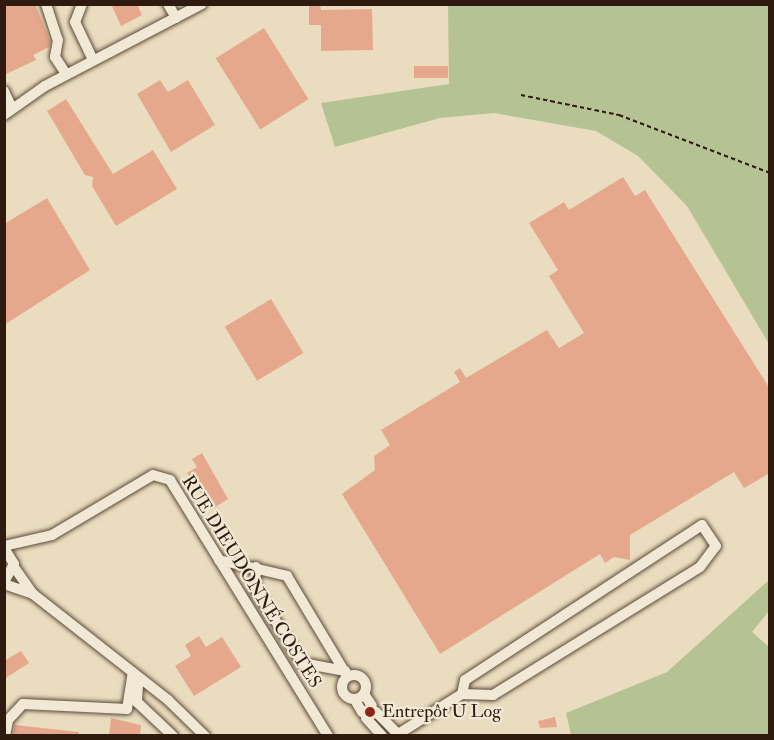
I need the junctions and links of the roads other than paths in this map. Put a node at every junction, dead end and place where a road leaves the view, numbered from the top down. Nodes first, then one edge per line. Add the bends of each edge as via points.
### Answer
1 (46, 4) edge
2 (82, 4) edge
3 (168, 4) edge
4 (202, 4) edge
5 (176, 18) junction
6 (93, 60) junction
7 (66, 75) junction
8 (4, 91) edge
9 (8, 111) edge
10 (36, 540) junction
11 (4, 547) edge
12 (219, 560) junction
13 (14, 564) junction
14 (256, 567) junction
15 (4, 583) edge
16 (33, 594) junction
17 (346, 674) junction
18 (137, 675) junction
19 (462, 694) junction
20 (359, 697) junction
21 (369, 712) junction
22 (5, 735) edge
23 (173, 735) edge
24 (205, 735) edge
25 (328, 735) edge
26 (382, 735) edge
27 (397, 735) edge

1 - 7 street via 58,40 55,57
2 - 6 street via 75,22
3 - 5 street
4 - 5 street
5 - 6 street
6 - 7 street
7 - 9 street
8 - 9 street
10 - 11 street, RUE DIEUDONNÉ COSTES
10 - 12 street, RUE DIEUDONNÉ COSTES via 153,475 170,480
10 - 13 street, RUE DIEUDONNÉ COSTES
11 - 13 street
12 - 14 street
12 - 25 street, RUE DIEUDONNÉ COSTES
13 - 15 street, RUE DIEUDONNÉ COSTES
13 - 16 street
14 - 17 street via 287,576
14 - 17 street via 255,588 302,663
15 - 16 street
16 - 18 street
17 - 20 street via 342,687
17 - 20 street via 360,676 367,687
18 - 22 street via 127,709 23,704 8,720
18 - 23 street via 137,702
18 - 24 street
19 - 19 street via 493,695 700,567 716,546 702,525 465,680
19 - 27 street
20 - 21 street
21 - 26 street
21 - 27 street

